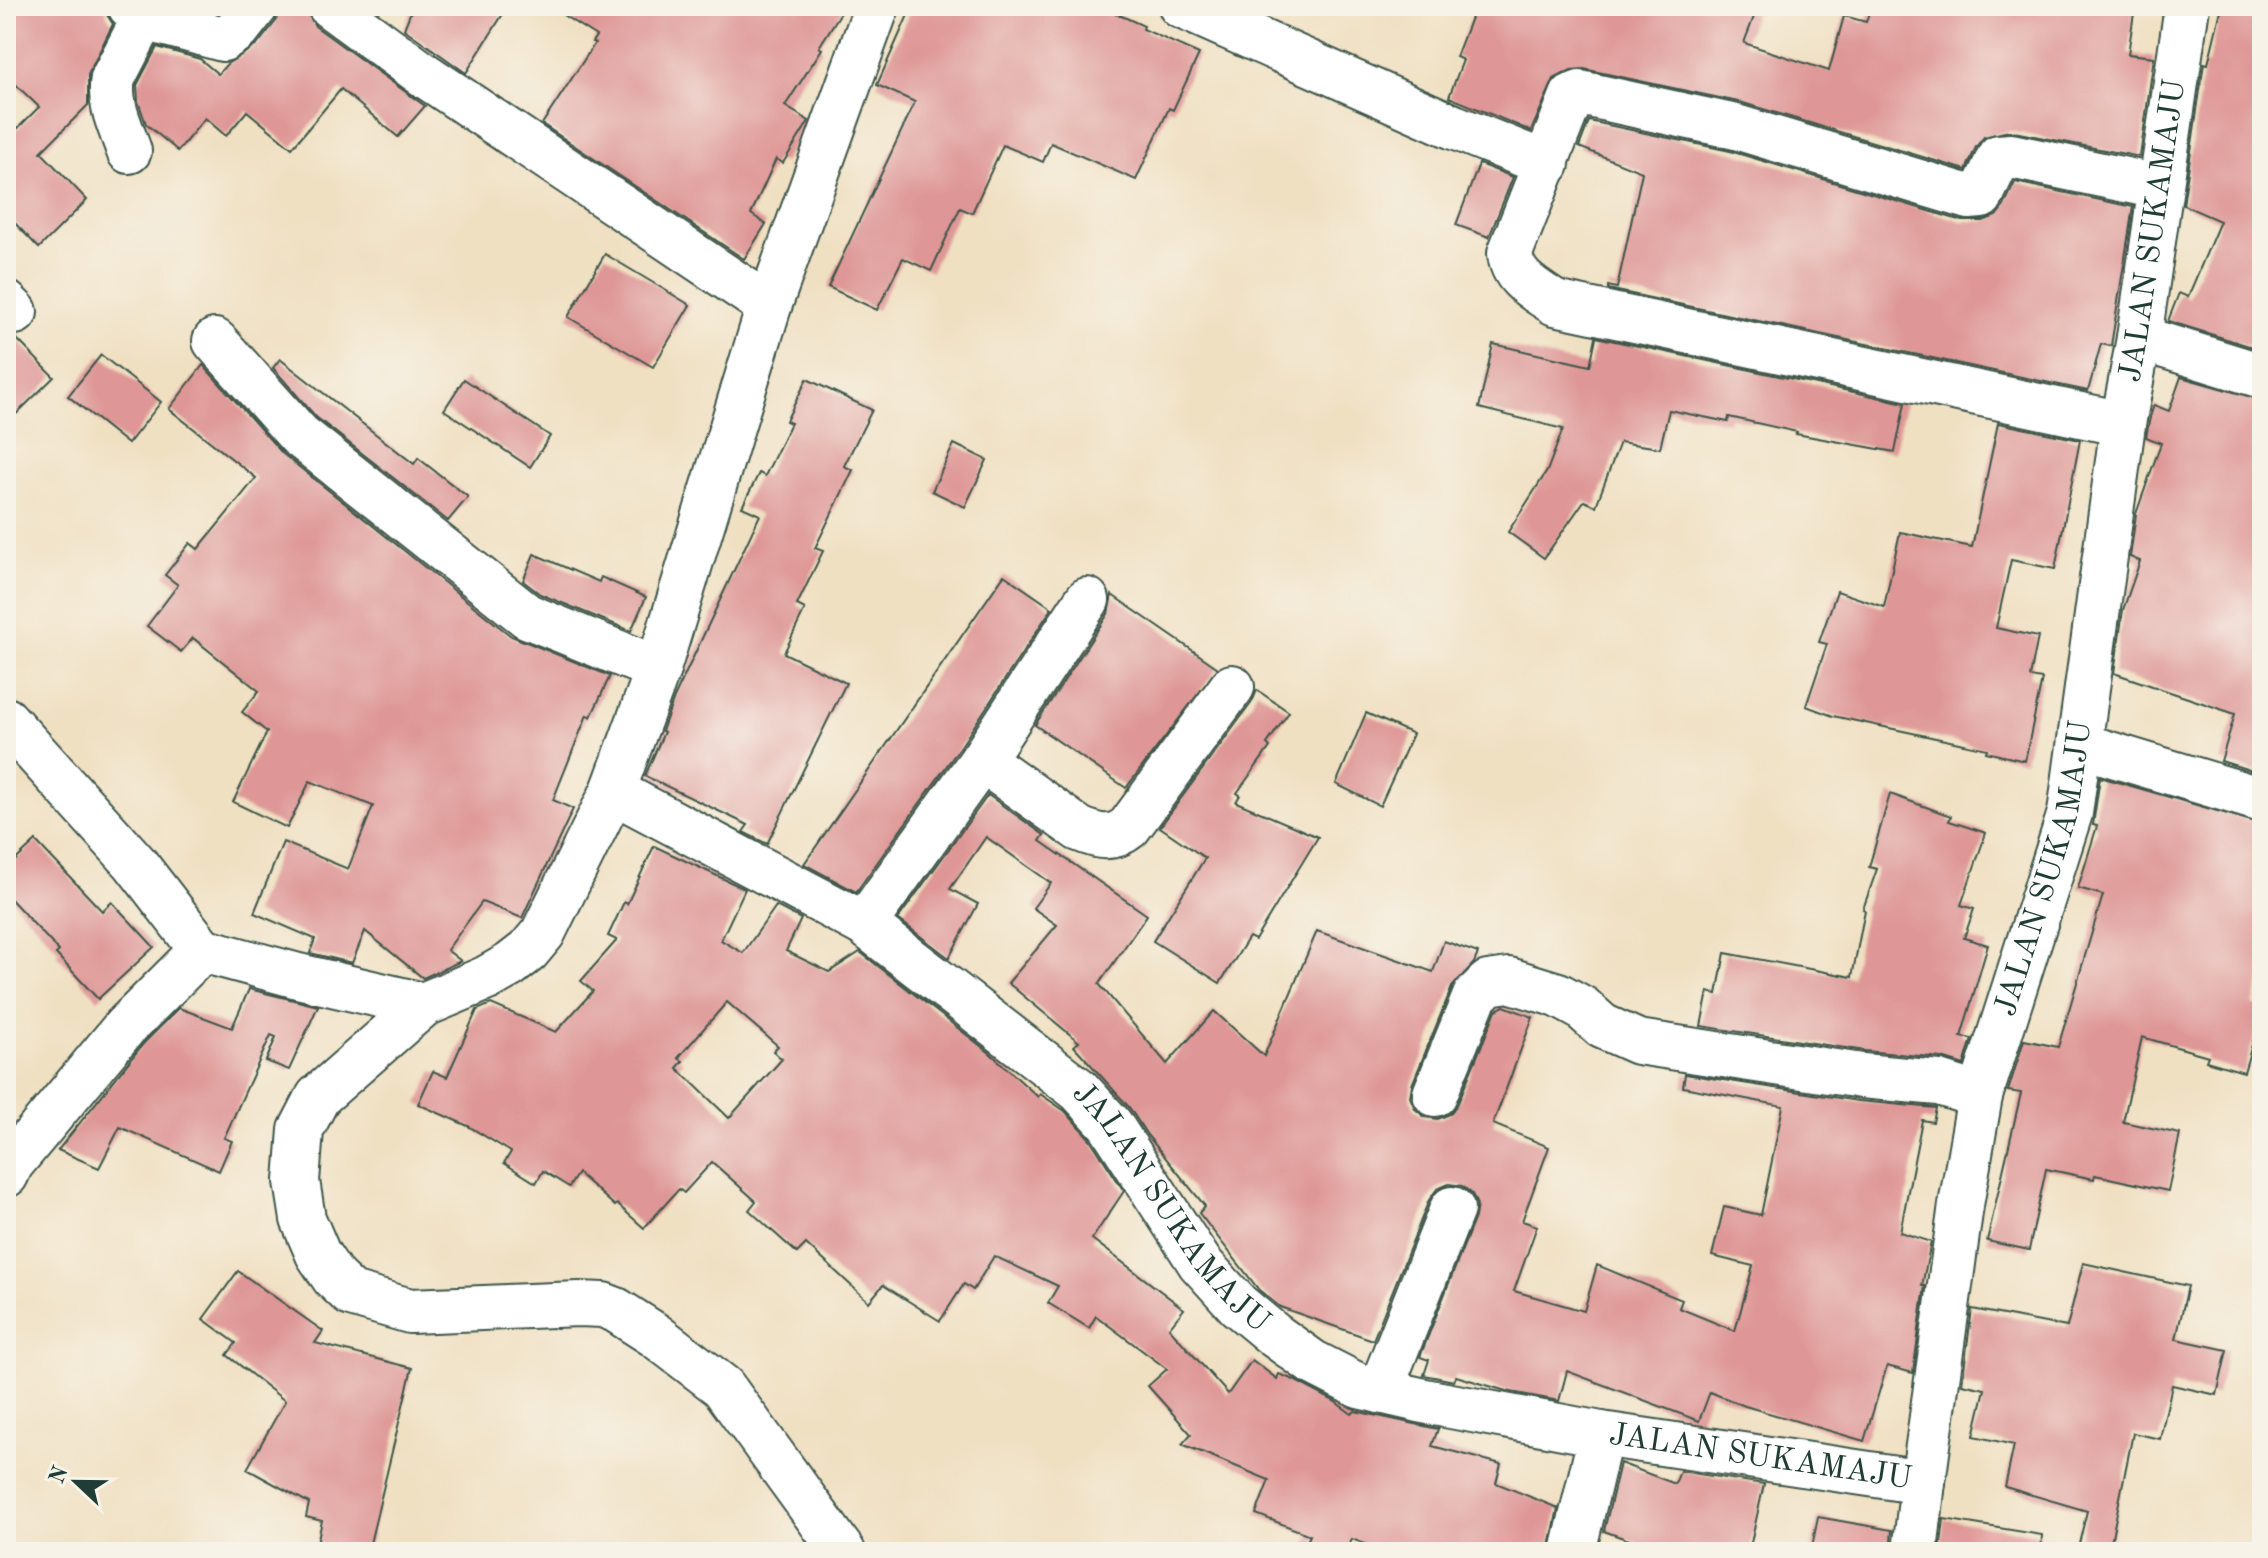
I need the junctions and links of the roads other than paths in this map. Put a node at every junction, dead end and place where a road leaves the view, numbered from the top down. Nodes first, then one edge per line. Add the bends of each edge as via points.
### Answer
1 (256, 6) edge
2 (330, 6) edge
3 (877, 6) edge
4 (1181, 6) edge
5 (2187, 6) edge
6 (137, 12) edge
7 (129, 151) dead end
8 (1547, 164) junction
9 (2159, 187) junction
10 (769, 306) junction
11 (2139, 338) junction
12 (215, 341) dead end
13 (2262, 376) edge
14 (2123, 424) junction
15 (1087, 600) dead end
16 (658, 669) junction
17 (1232, 687) dead end
18 (6, 720) edge
19 (2080, 745) junction
20 (982, 760) junction
21 (613, 791) junction
22 (2262, 800) edge
23 (864, 924) junction
24 (202, 950) junction
25 (423, 1005) junction
26 (1435, 1094) dead end
27 (1980, 1096) junction
28 (6, 1175) edge
29 (1452, 1209) dead end
30 (1380, 1391) junction
31 (1601, 1434) junction
32 (1923, 1482) junction
33 (843, 1552) edge
34 (1573, 1552) edge
35 (1915, 1552) edge

1 - 6 street via 223,39
2 - 10 street
3 - 10 street
4 - 8 street
5 - 9 street, JALAN SUKAMAJU
6 - 7 street via 111,89
8 - 9 street via 1572,96 1587,94 1736,127 1969,197 1981,196 1999,157
8 - 14 street via 1510,253 1517,274 1555,303
9 - 11 street, JALAN SUKAMAJU
10 - 16 street
11 - 13 street
11 - 14 street, JALAN SUKAMAJU
12 - 16 street via 299,435 527,616
14 - 19 street, JALAN SUKAMAJU
15 - 20 street
16 - 21 street
17 - 20 street via 1120,834 1096,836 1079,829
18 - 24 street via 135,863
19 - 22 street
19 - 27 street, JALAN SUKAMAJU via 2070,813
20 - 23 street
21 - 23 street, JALAN SUKAMAJU
21 - 25 street via 543,933 528,951 487,978
23 - 30 street, JALAN SUKAMAJU via 1079,1090 1110,1124 1200,1263 1238,1305 1312,1362
24 - 25 street
24 - 28 street via 125,1027
25 - 33 street via 318,1097 306,1114 297,1181 303,1219 334,1278 351,1294 410,1311 579,1304 616,1310 723,1387
26 - 27 street via 1475,996 1488,983 1509,980 1558,995 1602,1026 1638,1042 1939,1083
27 - 32 street, JALAN SUKAMAJU
29 - 30 street
30 - 31 street, JALAN SUKAMAJU
31 - 32 street, JALAN SUKAMAJU
31 - 34 street
32 - 35 street

